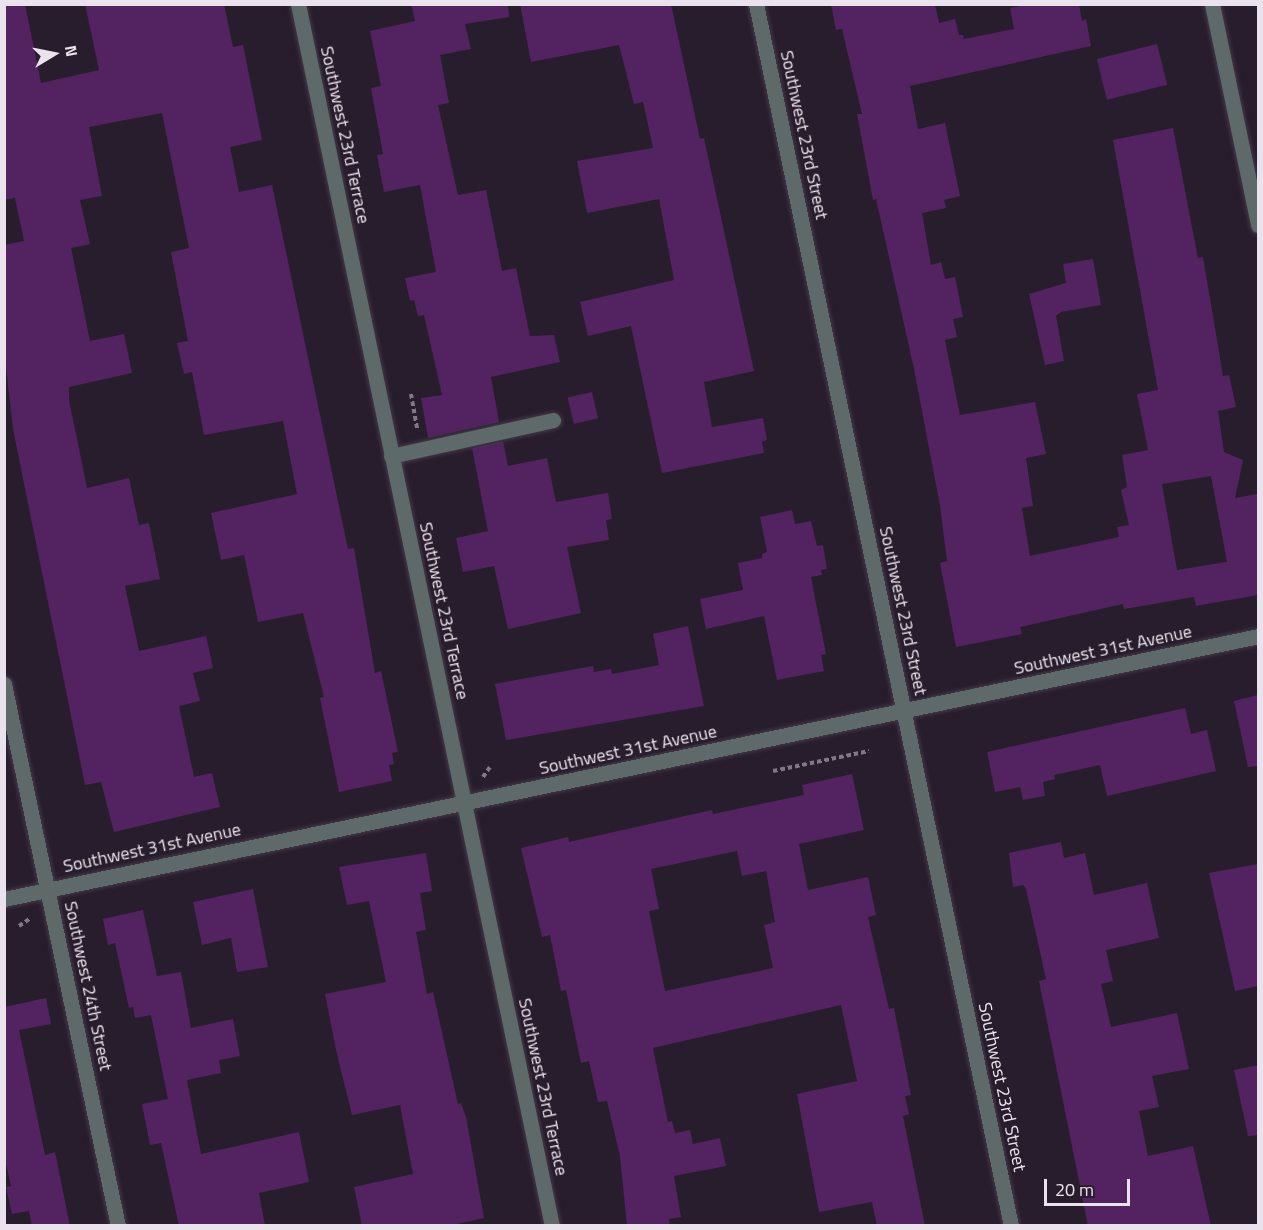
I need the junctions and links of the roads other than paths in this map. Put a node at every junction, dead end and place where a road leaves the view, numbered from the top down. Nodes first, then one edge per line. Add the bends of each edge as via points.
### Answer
1 (298, 4) edge
2 (756, 4) edge
3 (1212, 4) edge
4 (1258, 225) edge
5 (553, 420) dead end
6 (391, 456) junction
7 (1258, 636) edge
8 (4, 684) edge
9 (904, 712) junction
10 (465, 803) junction
11 (48, 890) junction
12 (4, 899) edge
13 (118, 1226) edge
14 (552, 1226) edge
15 (1011, 1226) edge

1 - 6 street, Southwest 23rd Terrace
2 - 9 street, Southwest 23rd Street
3 - 4 street
5 - 6 street
6 - 10 street, Southwest 23rd Terrace
7 - 9 street, Southwest 31st Avenue
8 - 11 street, Southwest 24th Street
9 - 10 street, Southwest 31st Avenue
9 - 15 street, Southwest 23rd Street
10 - 11 street, Southwest 31st Avenue
10 - 14 street, Southwest 23rd Terrace
11 - 12 street, Southwest 31st Avenue
11 - 13 street, Southwest 24th Street

